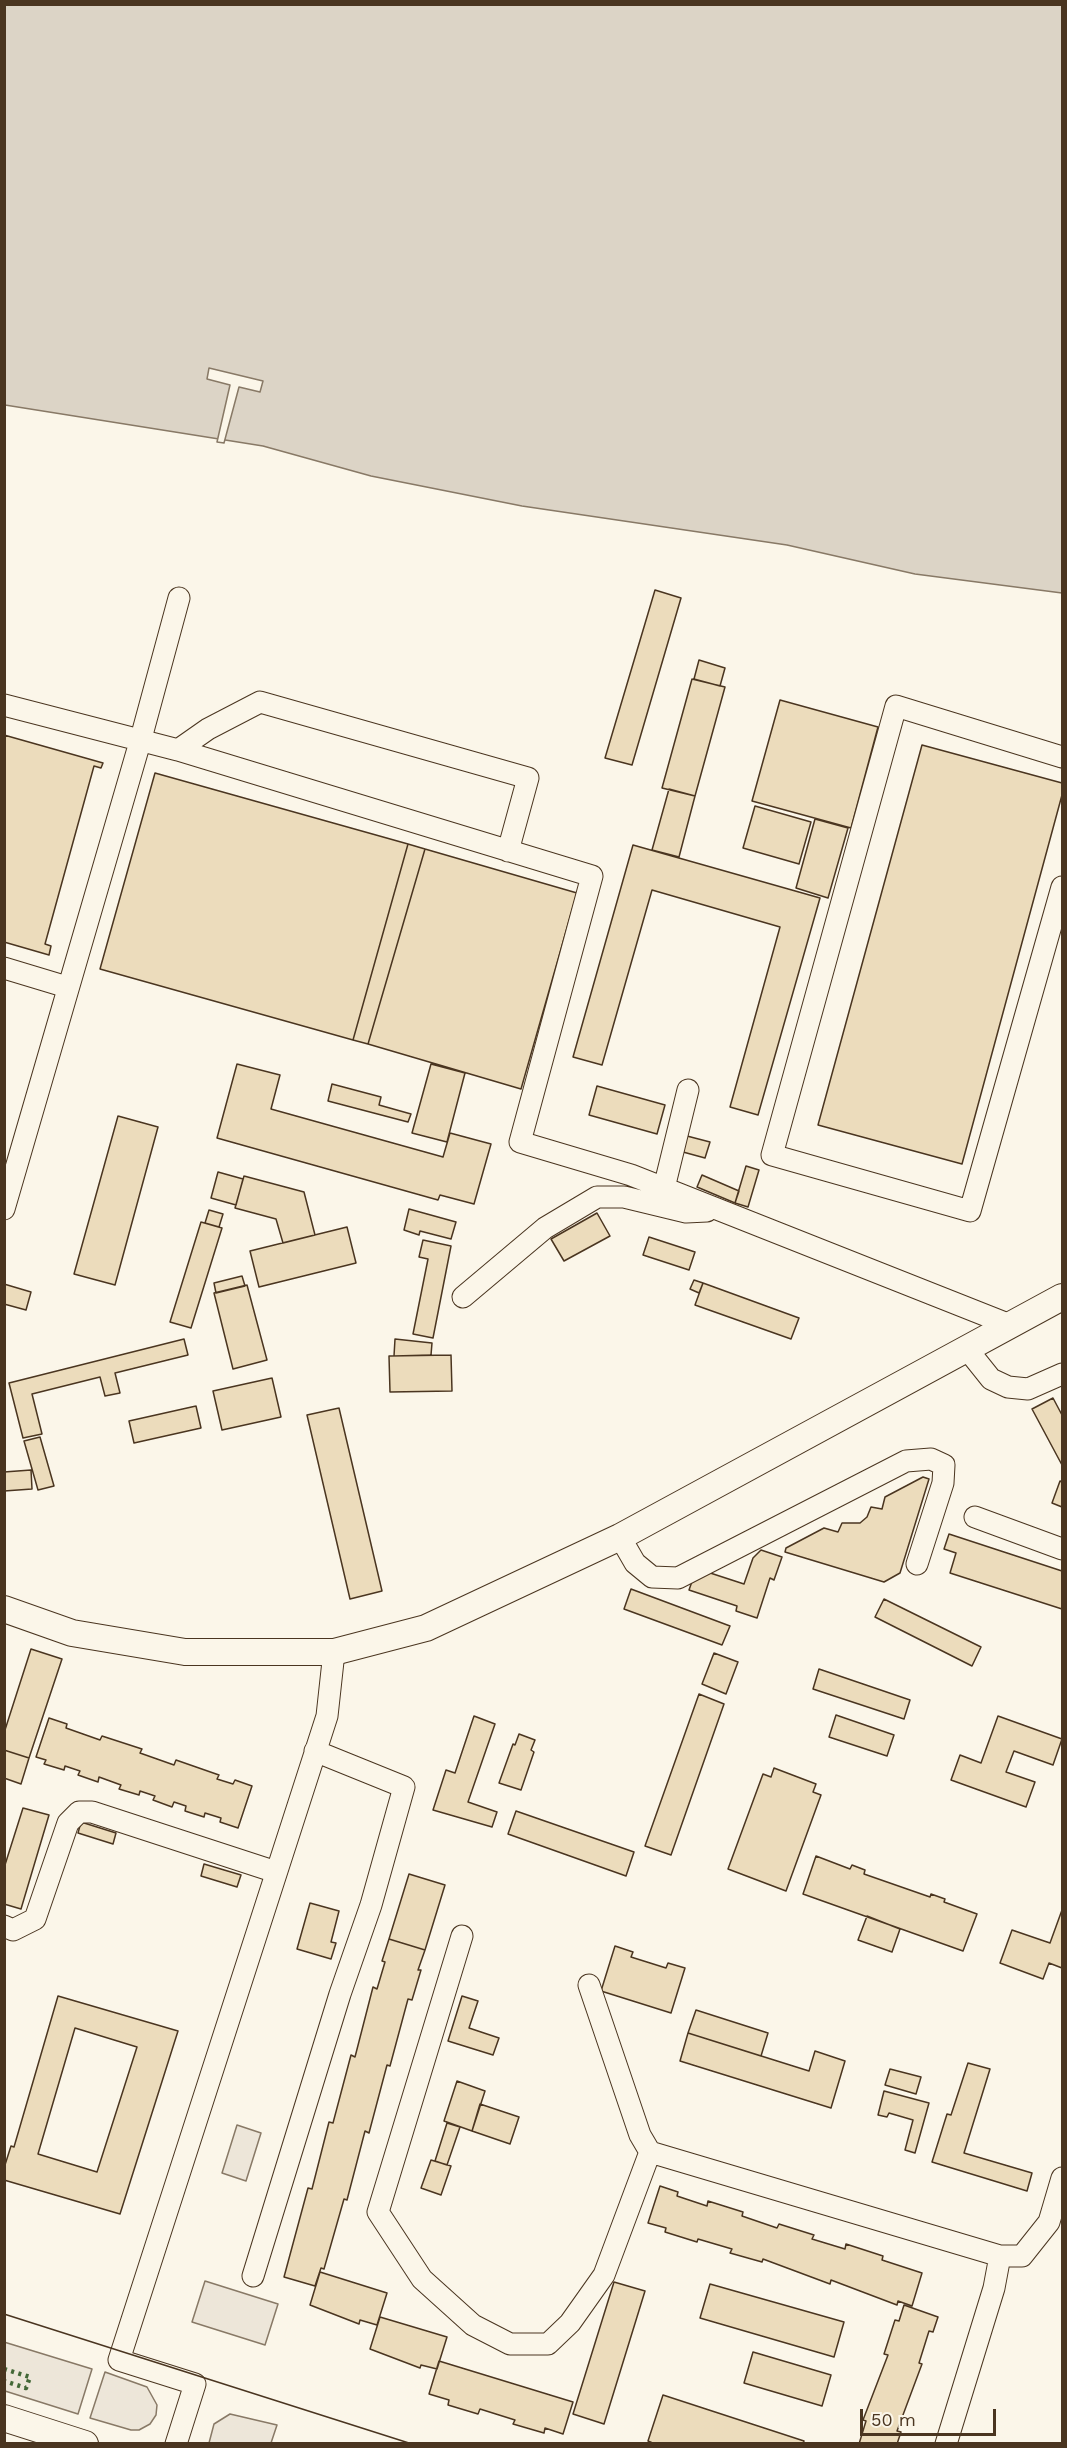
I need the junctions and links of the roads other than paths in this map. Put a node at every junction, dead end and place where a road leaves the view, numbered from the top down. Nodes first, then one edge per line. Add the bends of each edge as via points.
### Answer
1 (178, 598) dead end
2 (4, 705) edge
3 (140, 742) junction
4 (178, 750) junction
5 (1062, 757) edge
6 (508, 850) junction
7 (1062, 887) edge
8 (4, 968) edge
9 (67, 987) junction
10 (688, 1090) dead end
11 (664, 1188) junction
12 (4, 1209) edge
13 (720, 1210) junction
14 (464, 1297) dead end
15 (1062, 1297) edge
16 (1010, 1325) junction
17 (967, 1349) junction
18 (1062, 1374) edge
19 (975, 1517) dead end
20 (620, 1537) junction
21 (1062, 1549) edge
22 (917, 1564) dead end
23 (4, 1609) edge
24 (334, 1652) junction
25 (315, 1751) junction
26 (276, 1872) junction
27 (4, 1926) edge
28 (462, 1936) dead end
29 (589, 1985) dead end
30 (650, 2152) junction
31 (1062, 2178) edge
32 (1000, 2256) junction
33 (253, 2276) dead end
34 (4, 2418) edge
35 (85, 2444) edge
36 (176, 2444) edge
37 (946, 2444) edge

1 - 3 street
2 - 3 street
3 - 4 street
3 - 9 street
4 - 6 street
4 - 6 street via 260,702 528,778
5 - 7 street via 896,706 772,1155 970,1211
6 - 11 street via 592,876 520,1142
8 - 9 street
9 - 12 street
10 - 11 street
11 - 13 street
13 - 14 street via 686,1212 624,1197 597,1197 545,1228
13 - 16 street
15 - 16 main road
16 - 17 main road
17 - 18 street via 991,1379 1008,1387 1028,1389
17 - 20 main road
19 - 21 street
20 - 22 street via 635,1563 652,1577 678,1578 906,1461 931,1459 944,1465 943,1483
20 - 24 main road via 426,1628
23 - 24 main road via 72,1633 185,1652
24 - 25 street via 327,1716
25 - 26 street
25 - 33 street via 404,1787 371,1905
26 - 27 street via 92,1812 79,1812 68,1822 35,1919 13,1929
26 - 36 street via 120,2360 195,2384
28 - 30 street via 378,2212 422,2279 473,2325 510,2344 548,2344 570,2322 604,2275
29 - 30 street via 640,2135
30 - 32 street
31 - 32 street via 1049,2222 1022,2256
32 - 37 street via 994,2288
34 - 35 main road

